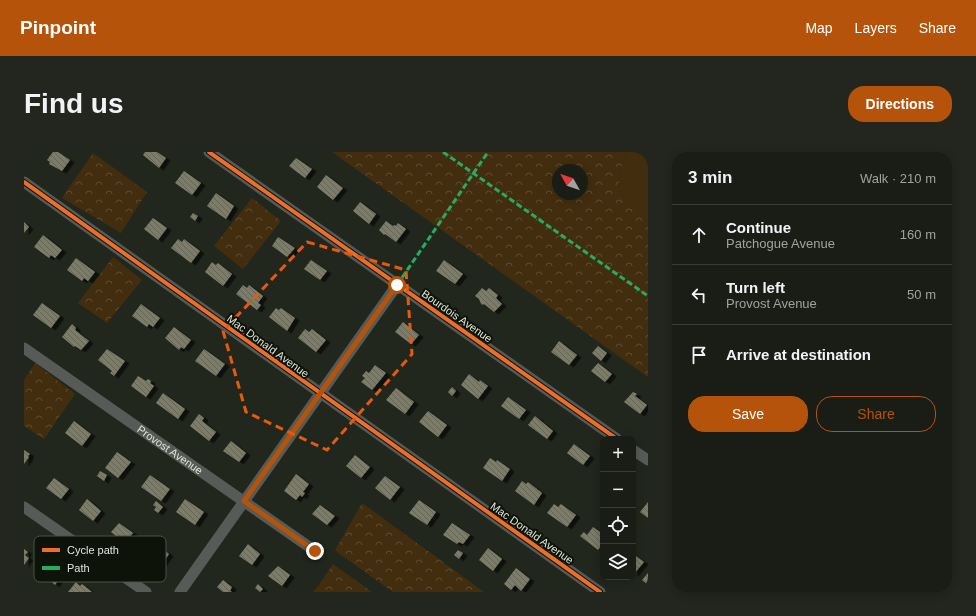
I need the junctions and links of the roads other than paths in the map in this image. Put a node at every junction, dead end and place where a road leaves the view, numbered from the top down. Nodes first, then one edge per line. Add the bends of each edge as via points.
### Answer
1 (208, 152) edge
2 (24, 182) edge
3 (397, 285) junction
4 (24, 348) edge
5 (319, 394) junction
6 (614, 436) edge
7 (636, 452) edge
8 (648, 460) edge
9 (244, 501) junction
10 (24, 507) edge
11 (66, 536) edge
12 (315, 551) dead end
13 (132, 582) edge
14 (146, 592) edge
15 (180, 592) edge
16 (600, 592) edge

1 - 3 street, Bourdois Avenue
2 - 5 street, Mac Donald Avenue
3 - 5 street
3 - 6 street, Bourdois Avenue
4 - 9 street, Provost Avenue
5 - 9 street
5 - 16 street, Mac Donald Avenue
7 - 8 street
9 - 12 street, Provost Avenue
9 - 15 street
10 - 11 street
13 - 14 street

